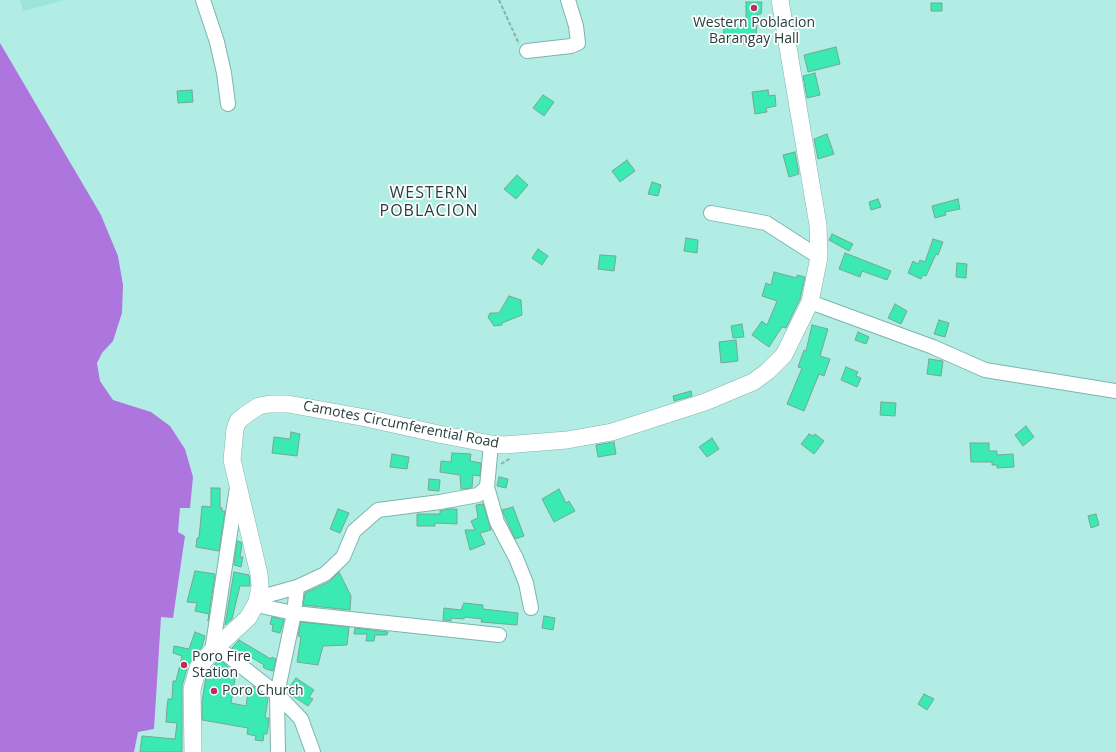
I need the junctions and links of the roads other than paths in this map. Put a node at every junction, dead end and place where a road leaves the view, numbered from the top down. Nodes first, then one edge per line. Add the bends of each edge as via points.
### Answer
1 (204, 0) edge
2 (568, 0) edge
3 (780, 0) edge
4 (527, 51) road end
5 (228, 104) dead end
6 (711, 214) dead end
7 (819, 257) junction
8 (810, 302) junction
9 (1116, 391) edge
10 (491, 444) junction
11 (237, 485) junction
12 (486, 487) junction
13 (297, 587) junction
14 (258, 600) junction
15 (531, 608) dead end
16 (294, 613) junction
17 (499, 635) dead end
18 (214, 649) junction
19 (277, 694) junction
20 (193, 752) edge
21 (278, 752) edge
22 (313, 752) edge

1 - 5 street via 217,42
2 - 4 street via 578,43
3 - 7 main road, Camotes Circumferential Road via 818,225
6 - 7 street via 766,222
7 - 8 main road, Camotes Circumferential Road
8 - 9 street via 933,347 985,370
8 - 10 main road, Camotes Circumferential Road via 784,355 753,382 705,402 612,432 567,440
10 - 11 main road, Camotes Circumferential Road via 366,418 288,404 270,404 259,406 238,421 232,460
10 - 12 street
11 - 14 main road, Camotes Circumferential Road via 259,574
11 - 18 street
12 - 13 street via 478,495 378,510 354,531 343,557 325,574
12 - 15 street via 497,522 526,583
13 - 14 street
13 - 16 street
14 - 16 street via 265,607
14 - 18 main road, Camotes Circumferential Road via 248,618
16 - 17 street
16 - 19 street
18 - 19 street
18 - 20 main road, Camotes Circumferential Road via 198,668 192,689
19 - 21 street
19 - 22 street via 301,719

